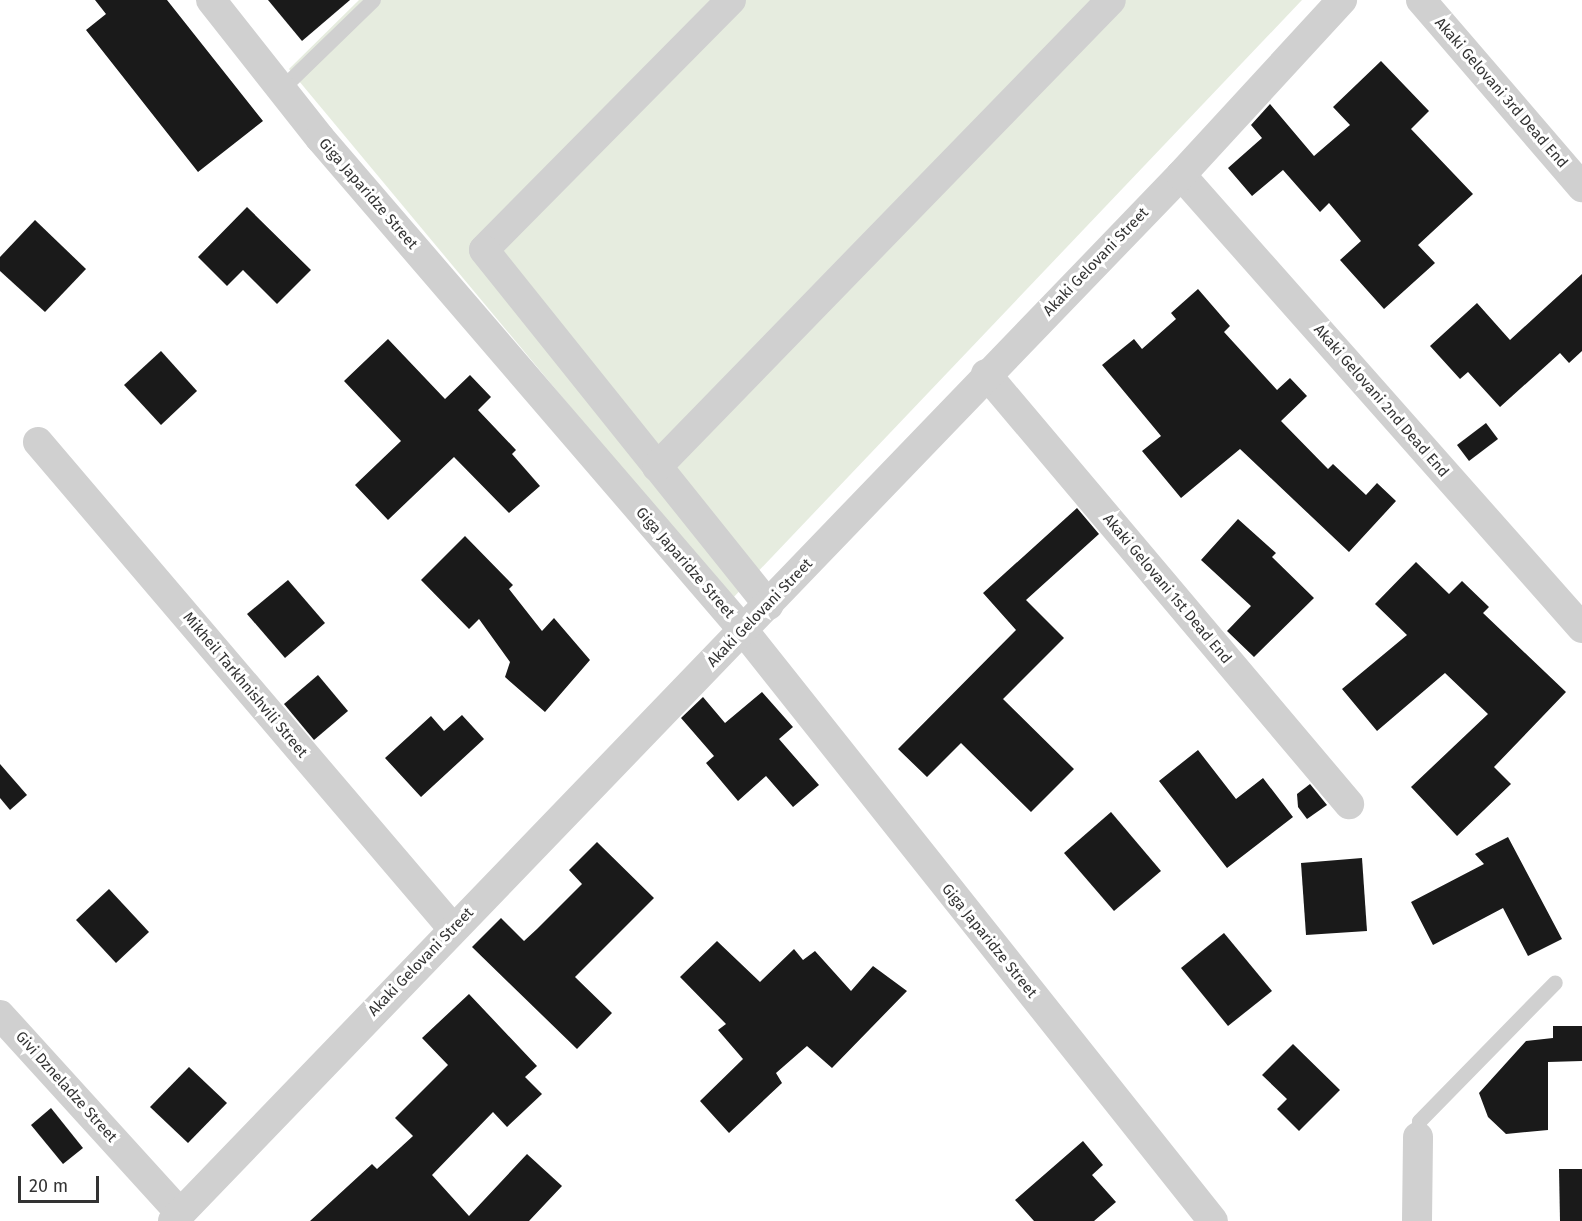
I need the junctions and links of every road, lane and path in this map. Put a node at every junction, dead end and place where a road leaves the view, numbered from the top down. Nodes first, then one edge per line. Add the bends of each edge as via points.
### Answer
1 (211, 0) edge
2 (373, 0) edge
3 (731, 0) edge
4 (1111, 0) edge
5 (1342, 0) edge
6 (1420, 0) edge
7 (281, 88) junction
8 (1181, 175) junction
9 (1582, 187) edge
10 (986, 374) junction
11 (38, 442) dead end
12 (657, 467) junction
13 (768, 605) junction
14 (1582, 628) edge
15 (742, 630) junction
16 (1349, 804) dead end
17 (453, 929) junction
18 (1555, 982) dead end
19 (0, 1015) edge
20 (1418, 1137) joint
21 (176, 1217) edge
22 (1213, 1221) edge
23 (1417, 1221) edge

1 - 7 street, Giga Japaridze Street
2 - 7 lane
3 - 12 street via 484,250
4 - 12 street
5 - 8 street, Akaki Gelovani Street
6 - 9 street, Akaki Gelovani 3rd Dead End
7 - 15 street, Giga Japaridze Street
8 - 10 street, Akaki Gelovani Street
8 - 14 street, Akaki Gelovani 2nd Dead End
10 - 13 street, Akaki Gelovani Street
10 - 16 street, Akaki Gelovani 1st Dead End
11 - 17 street, Mikheil Tarkhnishvili Street
12 - 13 street
13 - 15 street, Akaki Gelovani Street
15 - 17 street, Akaki Gelovani Street
15 - 22 street, Giga Japaridze Street
17 - 21 street, Akaki Gelovani Street
18 - 20 lane via 1419,1120
19 - 21 street, Givi Dzneladze Street
20 - 23 street

